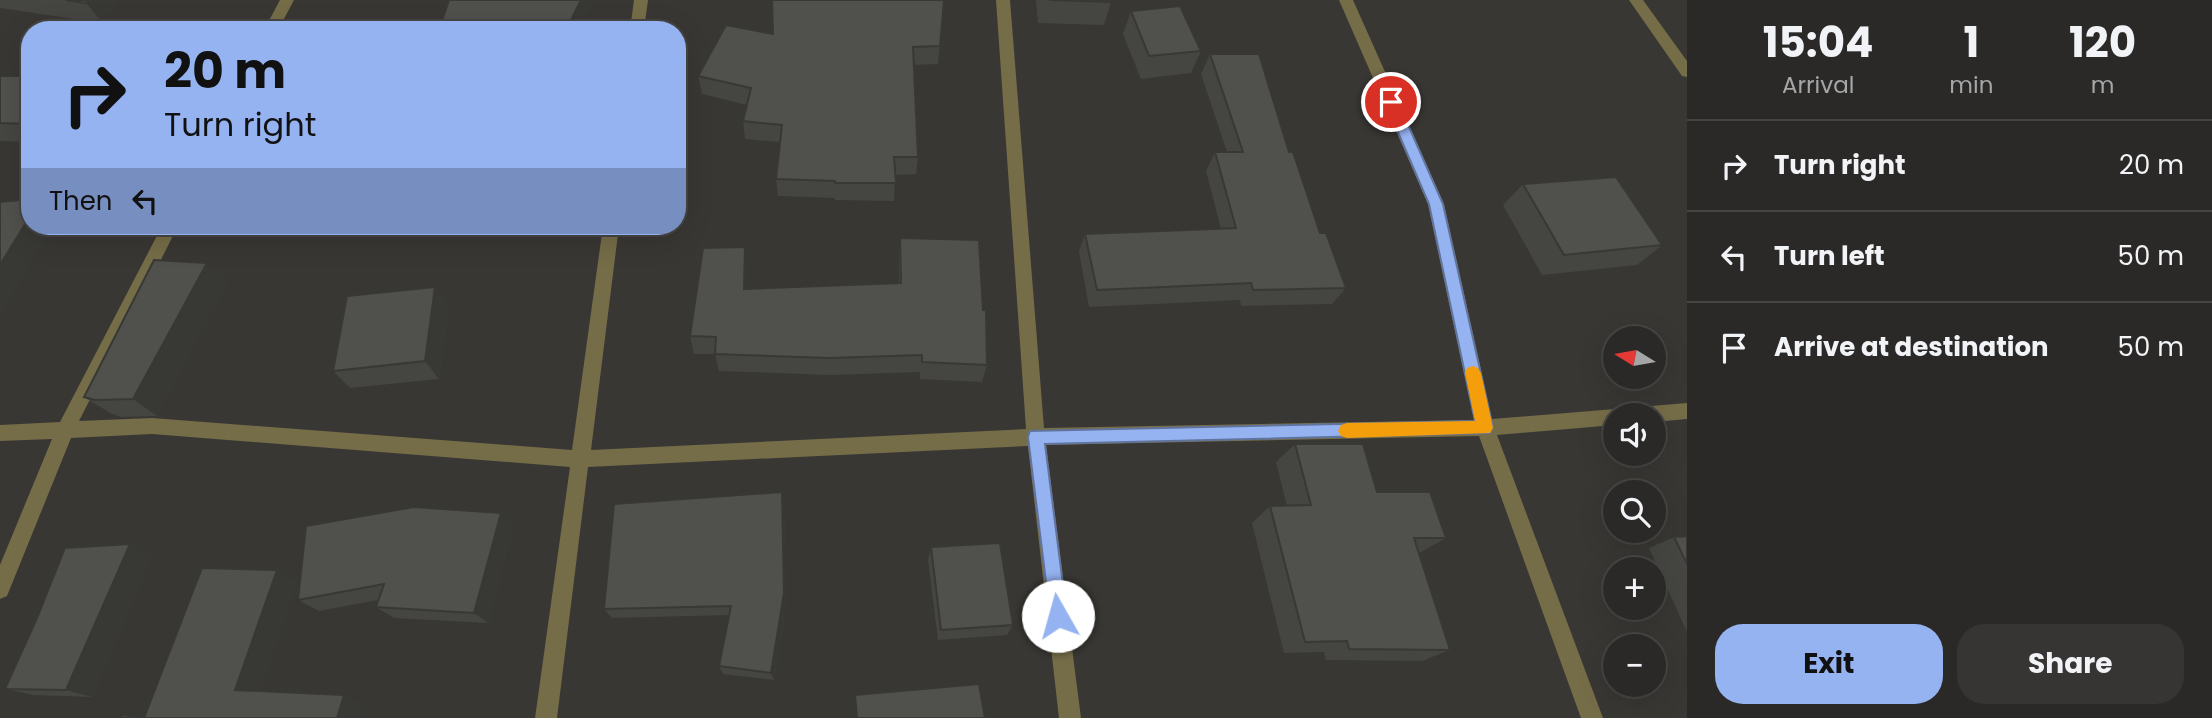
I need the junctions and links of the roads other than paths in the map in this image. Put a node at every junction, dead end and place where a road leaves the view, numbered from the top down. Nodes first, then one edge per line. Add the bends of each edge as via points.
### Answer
1 (286, 0) edge
2 (641, 0) edge
3 (1003, 0) edge
4 (1346, 0) edge
5 (1636, 0) edge
6 (276, 21) edge
7 (638, 21) edge
8 (1687, 72) edge
9 (165, 235) edge
10 (610, 235) edge
11 (1687, 411) edge
12 (1666, 413) edge
13 (1603, 418) edge
14 (1485, 428) junction
15 (65, 430) junction
16 (0, 433) edge
17 (1036, 437) junction
18 (580, 458) junction
19 (0, 589) edge
20 (546, 718) edge
21 (1070, 718) edge
22 (1592, 718) edge

1 - 6 street
2 - 7 street
3 - 17 street
4 - 14 street via 1436,204
5 - 8 street
9 - 15 street
10 - 18 street
11 - 12 street
13 - 14 street
14 - 17 street
14 - 22 street
15 - 16 street
15 - 18 street via 152,426
15 - 19 street
17 - 18 street
17 - 21 street
18 - 20 street

